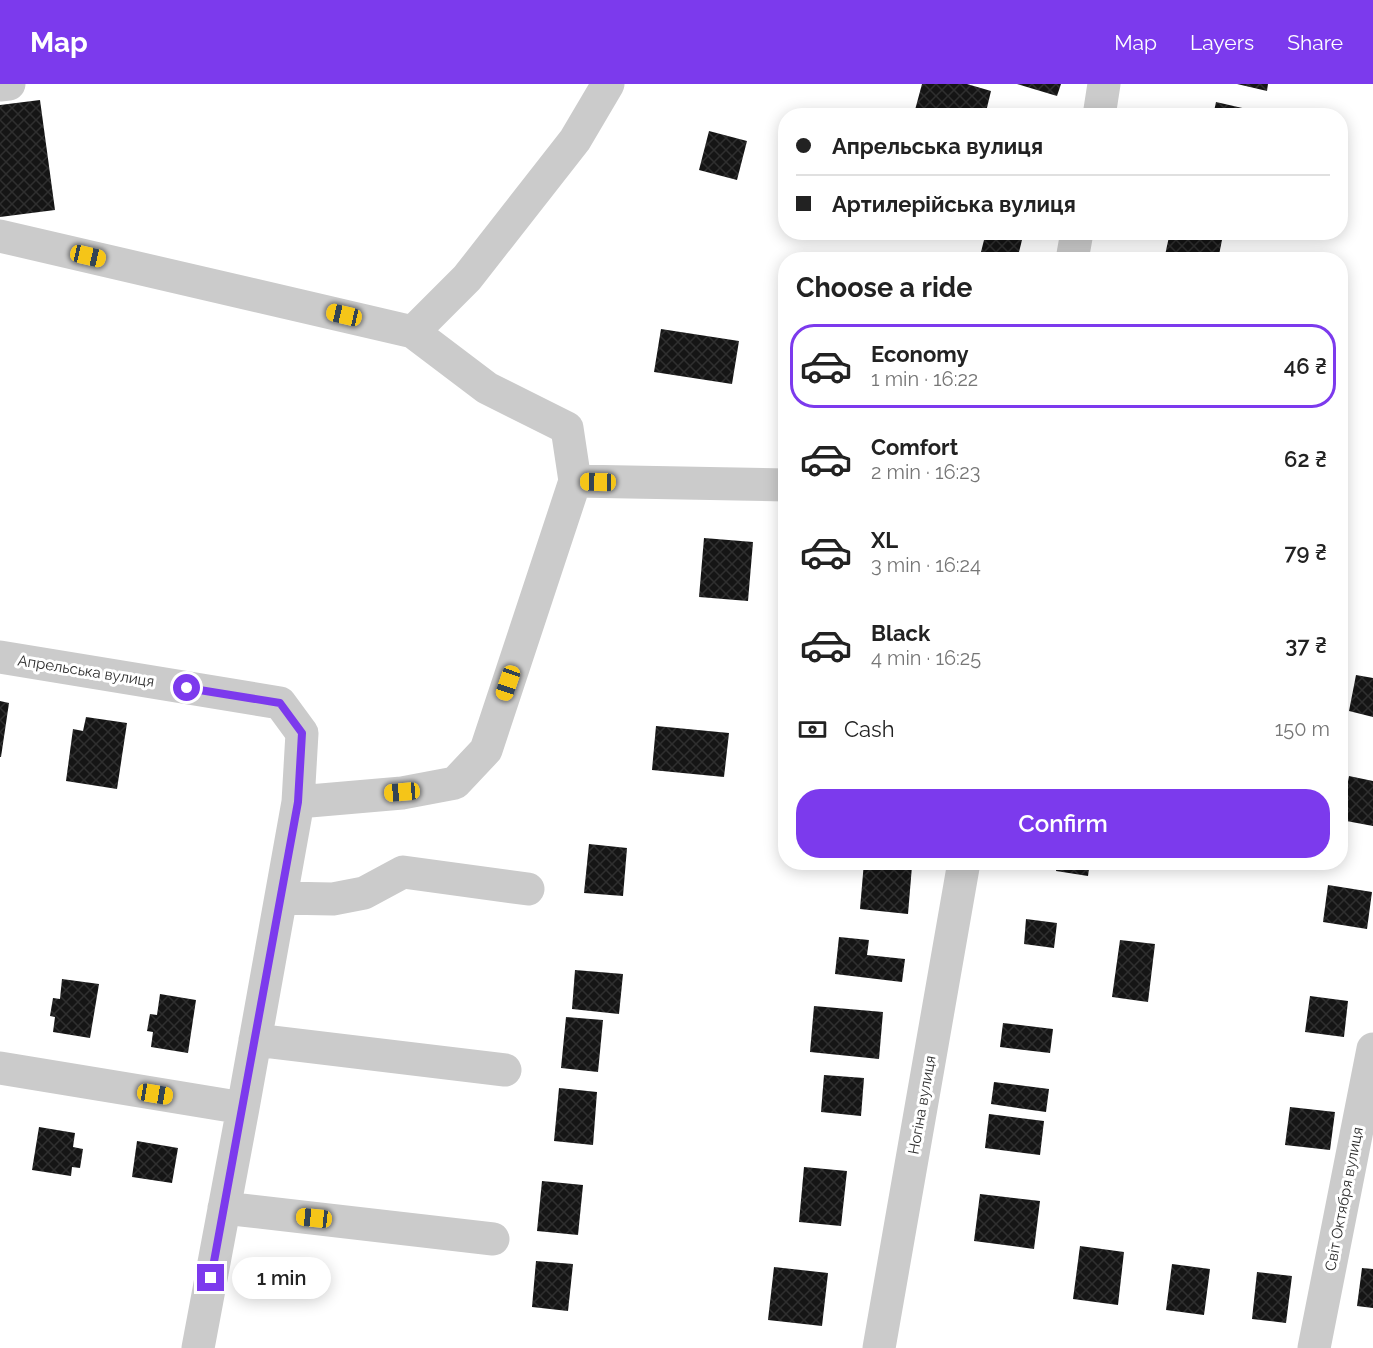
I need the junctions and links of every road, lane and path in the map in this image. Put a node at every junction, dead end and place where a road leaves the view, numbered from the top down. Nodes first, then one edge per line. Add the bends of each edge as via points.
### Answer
1 (9, 84) edge
2 (608, 84) edge
3 (1104, 84) edge
4 (0, 85) edge
5 (1100, 108) edge
6 (0, 236) edge
7 (413, 332) junction
8 (575, 481) junction
9 (778, 485) edge
10 (0, 657) edge
11 (298, 802) junction
12 (963, 870) edge
13 (528, 889) dead end
14 (281, 898) junction
15 (255, 1040) junction
16 (1373, 1049) edge
17 (0, 1068) edge
18 (505, 1070) dead end
19 (243, 1108) junction
20 (224, 1208) junction
21 (493, 1239) dead end
22 (198, 1348) edge
23 (879, 1348) edge
24 (1314, 1348) edge

1 - 4 street
2 - 7 street via 575,140 467,278
3 - 5 street
6 - 7 street
7 - 8 street via 487,388 567,428
8 - 9 street
8 - 11 street via 486,750 455,783
10 - 11 street, Апрельська вулиця via 280,703 302,733
11 - 14 street, Апрельська вулиця
12 - 23 street, Ногіна вулиця
13 - 14 street via 404,872 364,893 333,899
14 - 15 street, Апрельська вулиця
15 - 18 street
15 - 19 street, Апрельська вулиця
16 - 24 street, Світ Октября вулиця
17 - 19 street
19 - 20 street, Апрельська вулиця
20 - 21 street
20 - 22 street, Апрельська вулиця

